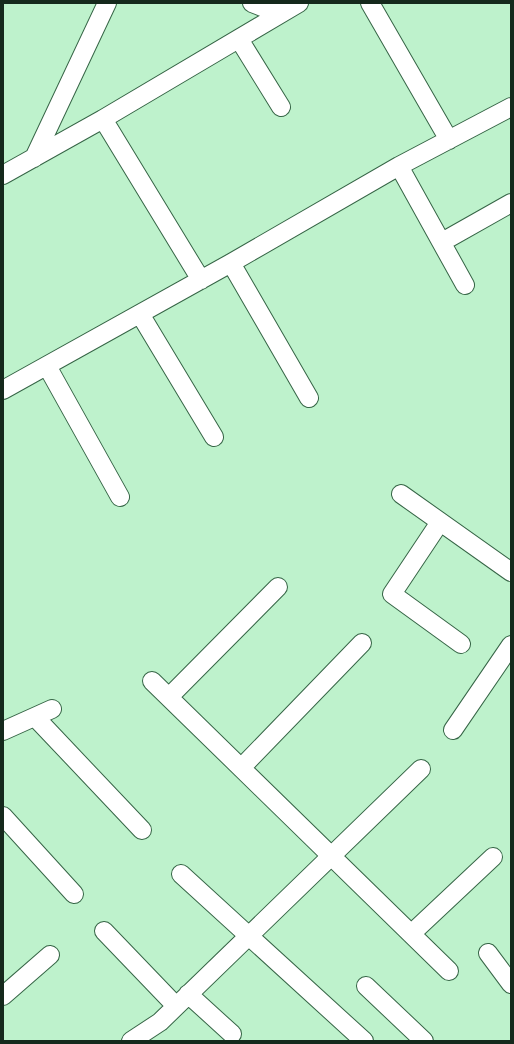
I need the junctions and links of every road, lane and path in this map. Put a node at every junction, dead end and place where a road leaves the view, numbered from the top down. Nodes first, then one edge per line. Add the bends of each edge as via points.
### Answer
1 (107, 3) edge
2 (252, 3) edge
3 (299, 3) edge
4 (370, 3) edge
5 (280, 14) junction
6 (239, 39) junction
7 (281, 107) dead end
8 (511, 107) edge
9 (103, 119) junction
10 (449, 140) junction
11 (34, 158) junction
12 (399, 166) junction
13 (3, 175) edge
14 (511, 203) edge
15 (442, 242) junction
16 (231, 263) junction
17 (201, 280) junction
18 (465, 285) dead end
19 (140, 314) junction
20 (47, 366) junction
21 (5, 386) edge
22 (309, 398) dead end
23 (214, 437) dead end
24 (401, 494) dead end
25 (120, 498) dead end
26 (440, 522) junction
27 (511, 572) edge
28 (278, 588) dead end
29 (362, 643) dead end
30 (461, 644) dead end
31 (511, 645) edge
32 (152, 681) dead end
33 (169, 697) junction
34 (52, 709) dead end
35 (35, 717) junction
36 (453, 730) dead end
37 (3, 731) edge
38 (241, 768) junction
39 (421, 769) dead end
40 (3, 816) edge
41 (142, 830) dead end
42 (331, 856) junction
43 (493, 857) dead end
44 (181, 874) dead end
45 (74, 894) dead end
46 (104, 931) dead end
47 (411, 934) junction
48 (248, 936) junction
49 (488, 953) dead end
50 (50, 955) dead end
51 (449, 971) dead end
52 (511, 984) edge
53 (366, 986) dead end
54 (3, 996) edge
55 (182, 1000) junction
56 (232, 1034) dead end
57 (422, 1040) edge
58 (131, 1041) edge
59 (364, 1041) edge

1 - 11 street
2 - 5 street
3 - 5 street
4 - 10 street
5 - 6 street
6 - 7 street
6 - 9 street
8 - 10 street
9 - 11 street
9 - 17 street
10 - 12 street
11 - 13 street
12 - 15 street
12 - 16 street
14 - 15 street
15 - 18 street
16 - 17 street
16 - 22 street
17 - 19 street
19 - 20 street
19 - 23 street
20 - 21 street
20 - 25 street
24 - 26 street
26 - 27 street
26 - 30 street via 392,594
28 - 33 street
29 - 38 street
31 - 36 street
32 - 33 street
33 - 38 street
34 - 35 street
35 - 37 street
35 - 41 street
38 - 42 street
39 - 42 street
40 - 45 street
42 - 47 street
42 - 48 street
43 - 47 street
44 - 48 street
46 - 55 street
47 - 51 street
48 - 55 street
48 - 59 street
49 - 52 street
50 - 54 street
53 - 57 street
55 - 56 street
55 - 58 street via 160,1022

